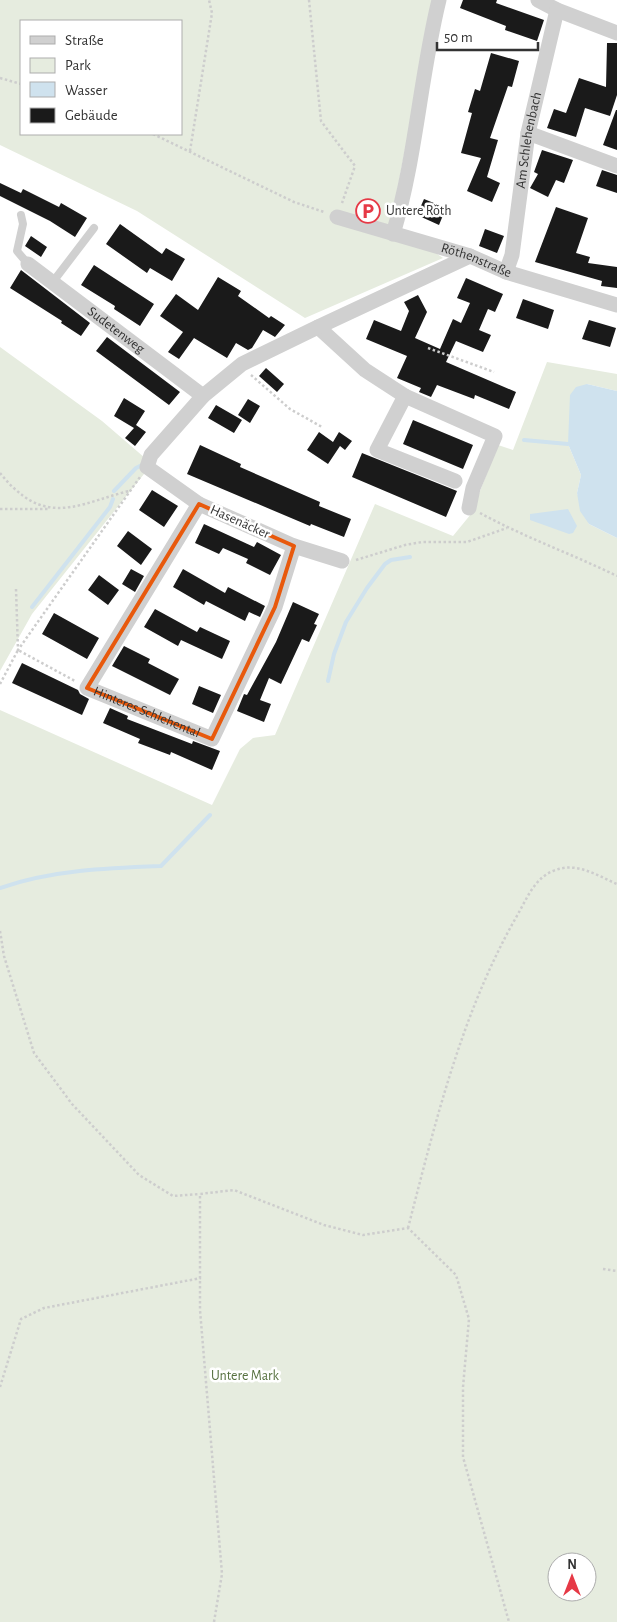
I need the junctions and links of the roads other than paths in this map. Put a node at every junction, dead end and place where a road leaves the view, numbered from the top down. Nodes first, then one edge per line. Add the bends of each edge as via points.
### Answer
1 (439, 0) edge
2 (538, 0) edge
3 (557, 10) junction
4 (617, 34) edge
5 (528, 133) junction
6 (617, 166) edge
7 (21, 216) dead end
8 (337, 217) road end
9 (94, 228) dead end
10 (394, 234) junction
11 (470, 256) junction
12 (28, 264) joint
13 (506, 272) junction
14 (52, 283) junction
15 (617, 305) edge
16 (318, 327) junction
17 (203, 396) junction
18 (405, 396) junction
19 (455, 481) dead end
20 (199, 504) junction
21 (470, 508) road end
22 (294, 546) junction
23 (342, 561) road end

1 - 10 street via 429,43 406,193
2 - 3 street
3 - 4 street
3 - 5 street, Am Schlehenbach
5 - 6 street
5 - 13 street, Am Schlehenbach via 512,255
7 - 12 lane via 23,224 17,251
8 - 10 street, Röthenstraße
9 - 14 lane
10 - 11 street, Röthenstraße
11 - 13 street, Röthenstraße
11 - 16 street
12 - 14 street, Sudetenweg
13 - 15 street, Röthenstraße
14 - 17 street, Sudetenweg
16 - 17 street via 242,364
16 - 18 street via 365,370
17 - 20 street, Hasenäcker via 151,455 147,467
18 - 19 street via 377,450
18 - 21 street via 496,436 473,488
20 - 22 street, Hasenäcker
20 - 22 street, Hinteres Schlehental via 87,688 212,739 275,607
22 - 23 street, Hasenäcker

